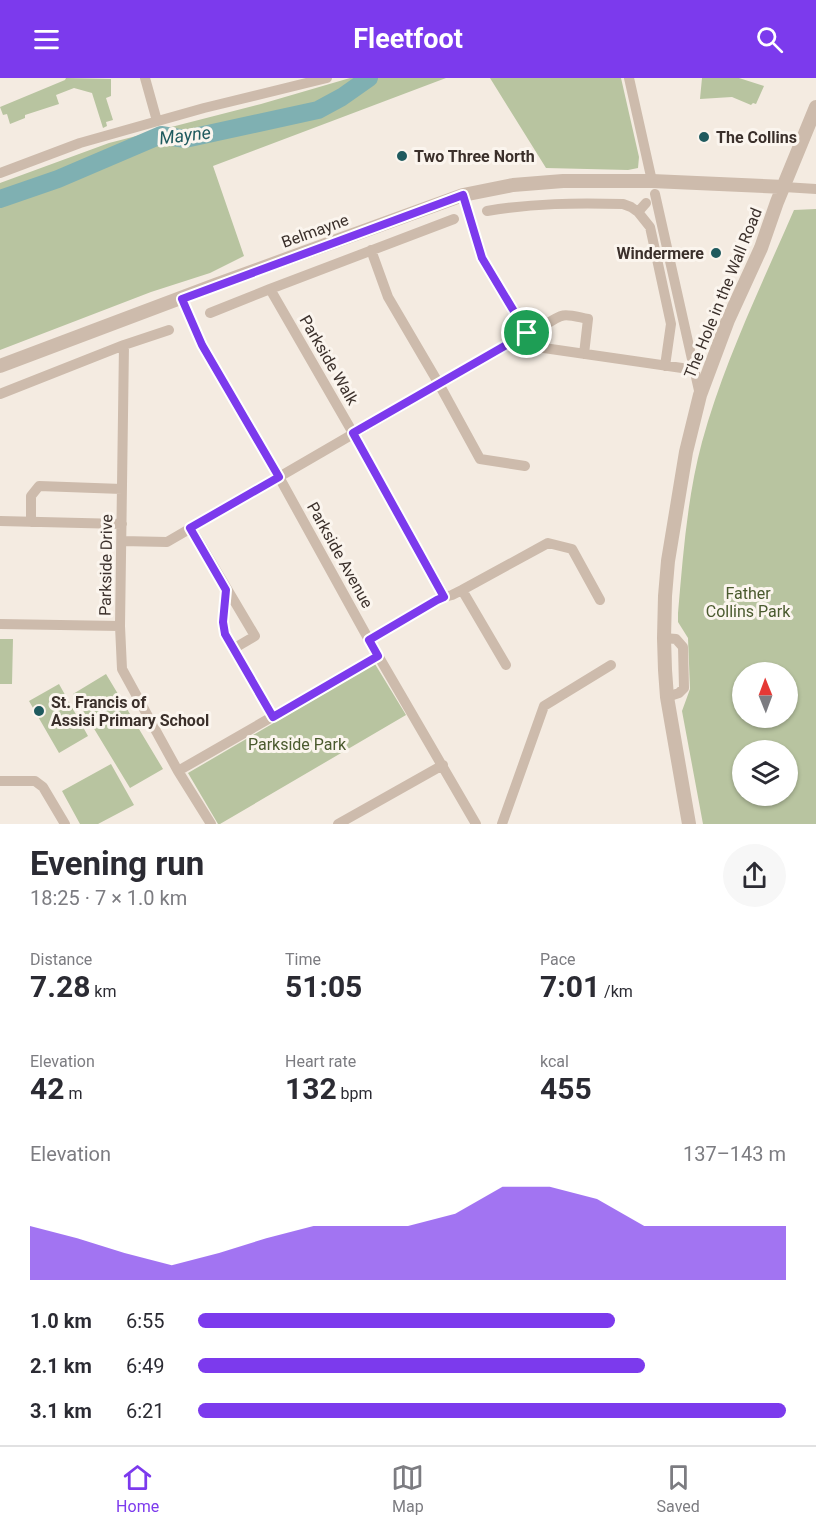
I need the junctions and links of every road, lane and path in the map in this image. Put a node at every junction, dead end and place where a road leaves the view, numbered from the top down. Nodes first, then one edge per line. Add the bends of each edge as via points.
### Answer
1 (145, 78) edge
2 (327, 78) edge
3 (629, 78) edge
4 (816, 107) edge
5 (158, 121) junction
6 (0, 172) edge
7 (784, 187) junction
8 (654, 188) junction
9 (816, 189) edge
10 (463, 195) junction
11 (646, 203) dead end
12 (487, 211) dead end
13 (638, 212) junction
14 (454, 219) dead end
15 (371, 250) junction
16 (270, 289) junction
17 (182, 299) junction
18 (210, 313) dead end
19 (545, 325) dead end
20 (169, 330) dead end
21 (525, 330) junction
22 (124, 345) junction
23 (584, 354) junction
24 (0, 366) edge
25 (665, 366) junction
26 (682, 368) dead end
27 (439, 384) junction
28 (0, 394) edge
29 (700, 395) junction
30 (353, 433) junction
31 (525, 466) dead end
32 (279, 477) junction
33 (122, 489) junction
34 (0, 521) edge
35 (31, 522) junction
36 (122, 524) junction
37 (190, 528) junction
38 (122, 541) junction
39 (226, 590) junction
40 (462, 590) junction
41 (444, 597) junction
42 (600, 600) dead end
43 (0, 624) edge
44 (120, 626) junction
45 (369, 640) junction
46 (233, 649) junction
47 (378, 656) junction
48 (506, 665) dead end
49 (610, 665) dead end
50 (273, 717) junction
51 (443, 765) junction
52 (178, 771) junction
53 (0, 781) edge
54 (65, 824) edge
55 (211, 824) edge
56 (338, 824) edge
57 (476, 824) edge
58 (502, 824) edge
59 (689, 824) edge

1 - 5 street
2 - 5 street
3 - 8 street
4 - 7 street, The Hole in the Wall Road
5 - 6 street
7 - 8 street, Belmayne
7 - 9 street
7 - 29 street, The Hole in the Wall Road
8 - 10 street, Belmayne via 563,181 513,184
8 - 29 street
10 - 17 street, Belmayne
10 - 21 street via 482,258
11 - 13 street
12 - 13 street via 566,203 622,204
13 - 25 street via 650,227 671,324
14 - 15 street
15 - 16 street
15 - 27 street via 388,297
16 - 18 street
16 - 30 street, Parkside Walk
17 - 24 street, Belmayne
17 - 32 street, Parkside Avenue via 202,345
19 - 23 street via 564,314 588,319
20 - 22 street
21 - 23 street via 537,347
21 - 27 street
22 - 28 street
22 - 33 street, Parkside Drive
23 - 25 street
25 - 26 street
27 - 30 street
27 - 31 street via 480,459
29 - 59 street, The Hole in the Wall Road via 686,452 665,596 667,697
30 - 32 street
30 - 41 street, Parkside Walk
32 - 37 street
32 - 45 street, Parkside Avenue
33 - 35 street via 39,486 31,496
33 - 36 street, Parkside Drive
34 - 35 street
35 - 36 street
36 - 38 street, Parkside Drive
37 - 38 street via 167,542
37 - 39 street
38 - 44 street, Parkside Drive
39 - 46 street via 223,622
39 - 46 street via 255,636
40 - 41 street
40 - 42 street via 548,543 572,549
40 - 48 street
41 - 45 street
43 - 44 street
44 - 52 street, Parkside Drive via 122,669
45 - 47 street, Parkside Avenue
46 - 50 street
47 - 50 street
47 - 51 street, Parkside Avenue
49 - 58 street via 544,706
50 - 52 street
51 - 56 street
51 - 57 street, Parkside Avenue
52 - 55 street, Parkside Drive
53 - 54 street via 35,781 43,787

